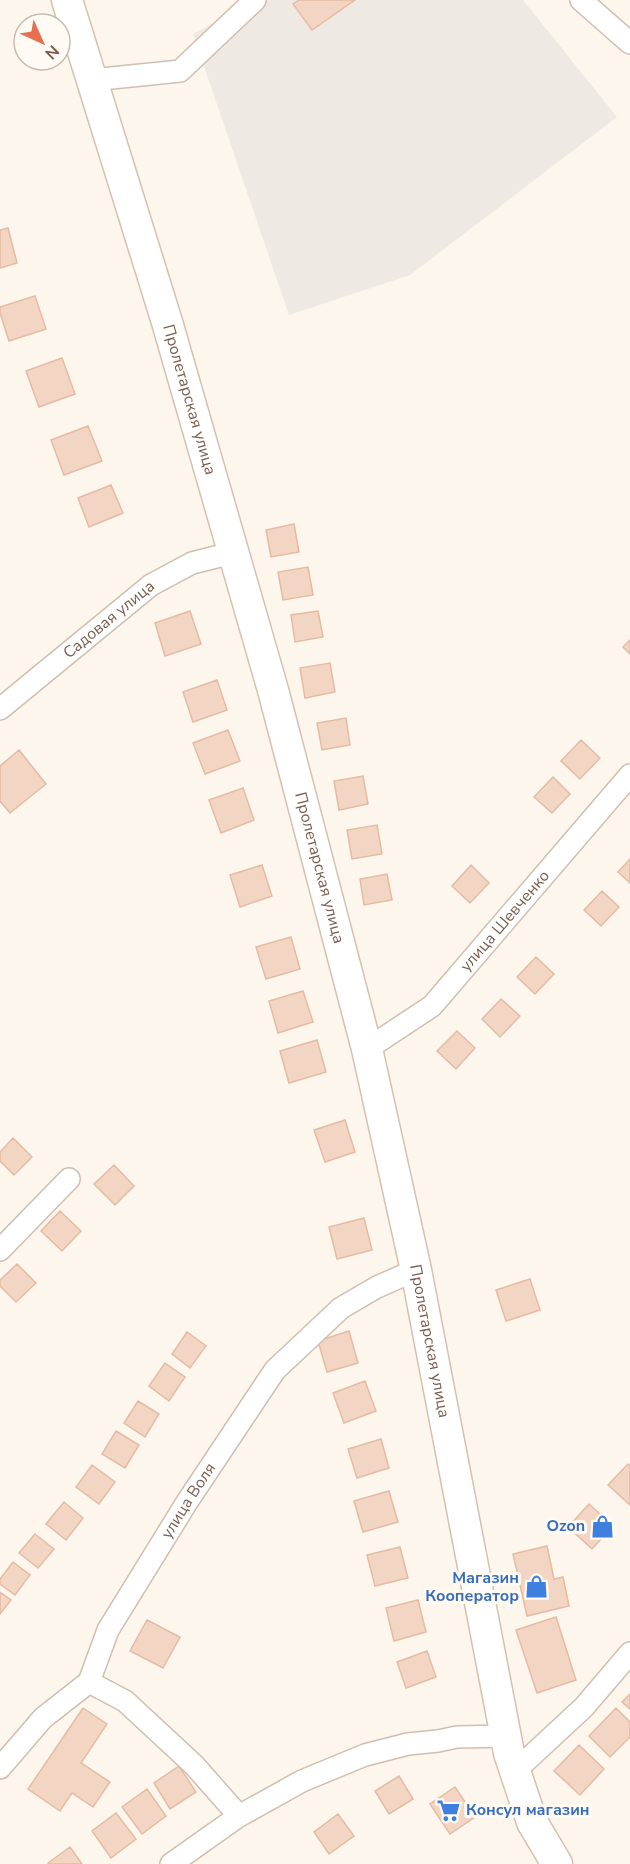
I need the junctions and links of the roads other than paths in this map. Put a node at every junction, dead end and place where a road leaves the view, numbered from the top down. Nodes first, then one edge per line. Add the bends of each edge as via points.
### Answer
1 (67, 0) edge
2 (255, 0) edge
3 (581, 0) edge
4 (630, 43) edge
5 (92, 80) junction
6 (232, 553) junction
7 (0, 708) edge
8 (630, 775) edge
9 (367, 1049) junction
10 (69, 1179) dead end
11 (0, 1250) edge
12 (416, 1270) junction
13 (630, 1653) edge
14 (89, 1682) junction
15 (510, 1753) junction
16 (0, 1768) edge
17 (240, 1816) junction
18 (171, 1864) edge
19 (557, 1864) edge

1 - 5 street, Пролетарская улица
2 - 5 street via 180,71
3 - 4 street
5 - 6 street, Пролетарская улица via 167,322
6 - 7 street, Садовая улица via 192,563 151,585
6 - 9 street, Пролетарская улица via 273,690
8 - 9 street, улица Шевченко via 432,1006
9 - 12 street, Пролетарская улица
10 - 11 street
12 - 14 street, улица Воля via 341,1308 275,1370 108,1630
12 - 15 street, Пролетарская улица
13 - 15 street via 584,1707
14 - 16 street via 43,1718
14 - 17 street via 125,1701 194,1765
15 - 17 street via 457,1737 408,1744 365,1755 302,1781
15 - 19 street, Пролетарская улица via 532,1822
17 - 18 street

